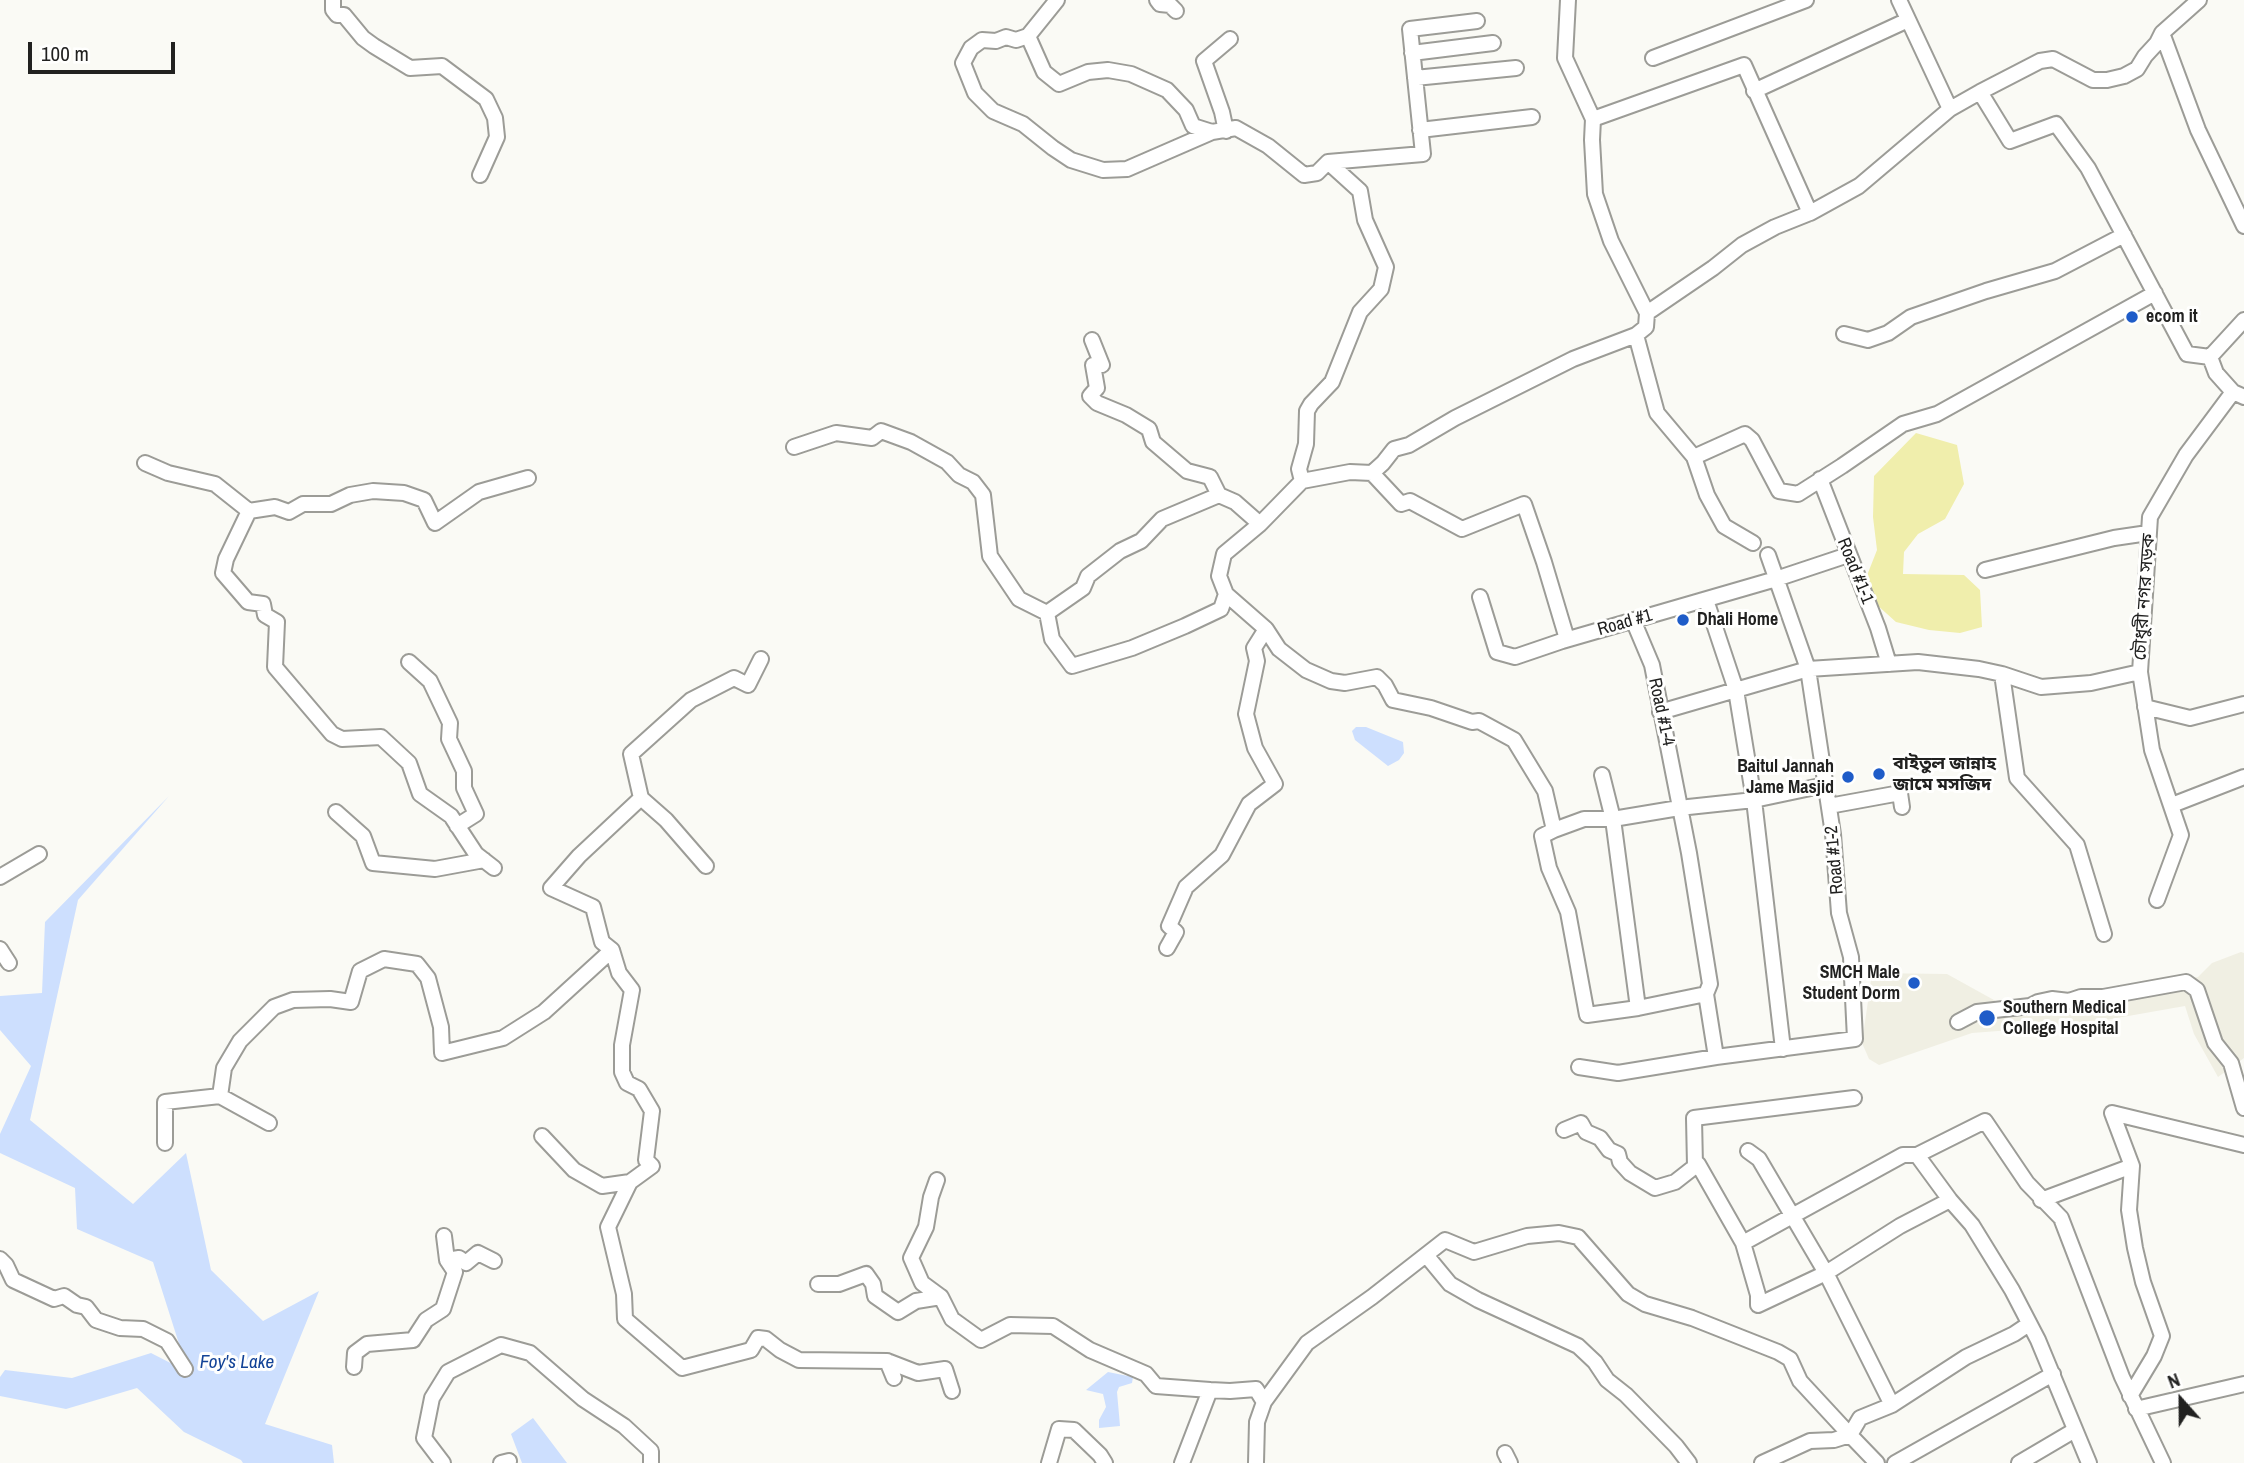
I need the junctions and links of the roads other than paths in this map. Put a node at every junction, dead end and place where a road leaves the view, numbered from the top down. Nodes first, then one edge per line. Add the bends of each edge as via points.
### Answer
1 (333, 0) edge
2 (1057, 0) edge
3 (1157, 0) edge
4 (1568, 0) edge
5 (1805, 0) edge
6 (1899, 0) edge
7 (2199, 0) edge
8 (1176, 11) dead end
9 (1908, 20) junction
10 (1477, 21) dead end
11 (2162, 33) junction
12 (1028, 36) junction
13 (1230, 39) dead end
14 (1493, 43) dead end
15 (1412, 53) junction
16 (1653, 58) dead end
17 (1516, 68) dead end
18 (1415, 78) junction
19 (1754, 91) junction
20 (1980, 92) junction
21 (1950, 109) junction
22 (1532, 117) dead end
23 (1593, 119) junction
24 (1420, 130) junction
25 (1219, 132) junction
26 (1328, 162) junction
27 (480, 175) dead end
28 (1810, 213) junction
29 (2244, 226) edge
30 (2124, 234) junction
31 (2155, 293) junction
32 (1647, 313) junction
33 (2244, 320) edge
34 (1844, 334) dead end
35 (1636, 335) junction
36 (1092, 340) dead end
37 (2210, 357) junction
38 (2238, 394) edge
39 (794, 447) dead end
40 (1694, 457) junction
41 (145, 463) dead end
42 (1372, 473) junction
43 (528, 478) dead end
44 (1820, 479) junction
45 (1302, 481) junction
46 (1219, 495) junction
47 (249, 511) junction
48 (1260, 524) junction
49 (2148, 533) junction
50 (1753, 543) dead end
51 (1768, 555) dead end
52 (1849, 555) junction
53 (1985, 570) dead end
54 (1776, 579) junction
55 (1226, 594) junction
56 (1480, 597) dead end
57 (1706, 600) junction
58 (1047, 613) junction
59 (1633, 620) junction
60 (1266, 629) junction
61 (1567, 639) junction
62 (761, 659) dead end
63 (409, 662) dead end
64 (1889, 664) junction
65 (1808, 669) junction
66 (2140, 672) junction
67 (2003, 674) junction
68 (1736, 690) junction
69 (2244, 704) edge
70 (2145, 707) junction
71 (1661, 712) junction
72 (1602, 775) dead end
73 (2244, 777) edge
74 (1825, 785) junction
75 (641, 798) junction
76 (1754, 800) junction
77 (2172, 804) junction
78 (1829, 806) junction
79 (1902, 807) dead end
80 (1679, 808) junction
81 (336, 812) dead end
82 (1613, 819) junction
83 (457, 826) junction
84 (1554, 830) junction
85 (40, 854) dead end
86 (706, 866) dead end
87 (0, 877) edge
88 (2157, 900) dead end
89 (2104, 934) dead end
90 (1167, 948) dead end
91 (0, 949) edge
92 (612, 950) junction
93 (9, 963) dead end
94 (1706, 994) junction
95 (1638, 1008) junction
96 (1958, 1022) dead end
97 (1783, 1049) junction
98 (1716, 1057) junction
99 (1579, 1067) dead end
100 (220, 1096) junction
101 (1854, 1098) dead end
102 (2244, 1108) edge
103 (269, 1123) dead end
104 (1564, 1130) dead end
105 (542, 1136) dead end
106 (165, 1143) dead end
107 (2244, 1145) edge
108 (1748, 1151) dead end
109 (1917, 1155) junction
110 (1695, 1166) junction
111 (2132, 1166) junction
112 (937, 1180) dead end
113 (630, 1182) junction
114 (1950, 1200) junction
115 (2041, 1200) junction
116 (1792, 1216) junction
117 (444, 1236) dead end
118 (1743, 1243) junction
119 (1426, 1255) junction
120 (0, 1259) edge
121 (447, 1260) junction
122 (494, 1261) dead end
123 (1826, 1273) junction
124 (818, 1284) dead end
125 (941, 1297) junction
126 (2029, 1324) junction
127 (887, 1361) junction
128 (354, 1367) dead end
129 (185, 1368) dead end
130 (2053, 1374) junction
131 (894, 1378) dead end
132 (2244, 1384) edge
133 (1210, 1390) junction
134 (952, 1391) dead end
135 (1264, 1402) junction
136 (2133, 1403) junction
137 (1892, 1405) junction
138 (2075, 1430) junction
139 (1850, 1435) junction
140 (443, 1463) edge
141 (651, 1463) edge
142 (1049, 1463) edge
143 (1105, 1463) edge
144 (1182, 1463) edge
145 (1256, 1463) edge
146 (1689, 1463) edge
147 (1762, 1463) edge
148 (1877, 1463) edge
149 (1895, 1463) edge
150 (2019, 1463) edge
151 (2089, 1463) edge
152 (2163, 1463) edge

1 - 27 street via 337,15 344,15 374,46 410,68 442,66 486,99 497,137
2 - 12 street
3 - 8 street
4 - 23 street via 1564,51
5 - 16 street
6 - 9 street
7 - 11 street
9 - 19 street
9 - 21 street
10 - 15 street via 1412,27
11 - 20 street via 2137,69 2124,76 2093,80 2053,60 2040,61
11 - 29 street via 2198,130
12 - 25 street via 1044,72 1059,83 1088,72 1130,74 1167,90 1186,110 1193,126
12 - 25 street via 982,40 963,63 975,93 993,111 1023,124 1071,160 1103,170 1127,169
13 - 25 street via 1204,61 1222,112
14 - 15 street
15 - 18 street
17 - 18 street
18 - 24 street
19 - 23 street via 1744,65
19 - 28 street
20 - 21 street
20 - 30 street via 2010,141 2056,124 2088,168
21 - 28 street via 1859,186
22 - 24 street
23 - 32 street via 1595,194 1611,241
24 - 26 street via 1423,154
25 - 26 street via 1236,128 1304,175 1317,173
26 - 45 street via 1360,191 1365,220 1386,267 1381,289 1360,312 1332,382 1307,411 1306,444 1299,469
28 - 32 street via 1742,245
30 - 31 street
30 - 34 street via 2055,271 1911,317 1888,333 1868,340
31 - 37 street via 2187,354
31 - 44 street via 1937,414 1903,424
32 - 35 street via 1646,327
33 - 37 street
35 - 40 street via 1657,413
35 - 42 street via 1573,359 1409,446 1394,449
36 - 46 street via 1102,365 1093,365 1097,388 1090,396 1149,429 1153,442 1187,471 1210,477
37 - 38 street via 2216,373
38 - 49 street, চৌধুরী নগর সড়ক via 2186,455 2150,517
39 - 58 street via 836,433 872,438 881,431 947,462 983,495 990,556 1019,599
40 - 44 street via 1745,434 1779,491 1798,494
40 - 50 street via 1724,526
41 - 47 street via 215,484
42 - 45 street
42 - 61 street via 1401,505 1410,501 1462,529 1524,504
43 - 47 street via 479,492 435,523 424,500 373,491 331,504 303,504 289,512 275,507
44 - 52 street, Road #1-1
45 - 48 street
46 - 48 street via 1235,502
46 - 58 street via 1162,519
47 - 83 street via 223,573 248,602 263,604 265,615 277,622 275,667 332,734 342,740 381,737 408,763 420,794 451,816
48 - 55 street via 1224,554 1219,576
49 - 53 street
49 - 66 street, চৌধুরী নগর সড়ক
51 - 54 street
52 - 54 street, Road #1
52 - 64 street, Road #1-1
54 - 57 street, Road #1
54 - 65 street
55 - 58 street via 1221,609 1185,626 1072,666 1052,639
55 - 60 street
56 - 61 street, Road #1 via 1497,652 1514,657
57 - 59 street, Road #1
57 - 68 street
59 - 61 street, Road #1
59 - 71 street, Road #1-4 via 1652,665
60 - 84 street via 1279,649 1306,670 1345,683 1377,677 1393,700 1479,721 1514,740 1545,791
60 - 90 street via 1254,648 1257,660 1245,714 1255,748 1275,785 1249,804 1222,855 1186,887 1169,926 1176,932
62 - 75 street via 748,685 734,678 691,699 631,754
63 - 83 street via 430,681 450,723 449,739 464,771 464,788 475,814
64 - 65 street, চৌধুরী নগর সড়ক
64 - 67 street, চৌধুরী নগর সড়ক via 1918,662
65 - 68 street, চৌধুরী নগর সড়ক
65 - 74 street, Road #1-2
66 - 67 street, চৌধুরী নগর সড়ক via 2042,687
66 - 70 street
67 - 89 street via 2017,778 2077,845
68 - 71 street, চৌধুরী নগর সড়ক
68 - 76 street
69 - 70 street via 2190,718
70 - 77 street via 2152,750
71 - 80 street, Road #1-4
72 - 82 street
73 - 77 street
74 - 76 street
74 - 78 street, Road #1-2
75 - 86 street
75 - 92 street via 551,888 593,907 602,942
76 - 80 street
76 - 97 street
77 - 88 street via 2181,835
78 - 79 street via 1900,793
78 - 97 street, Road #1-2 via 1839,913 1851,957 1855,1039
80 - 82 street
80 - 94 street, Road #1-4 via 1710,984
81 - 83 street via 363,836 373,863 436,869 489,864 476,854
82 - 84 street via 1584,820
82 - 95 street
84 - 95 street via 1542,836 1549,868 1568,912 1587,1015
85 - 87 street
91 - 93 street
92 - 100 street via 544,1012 503,1038 442,1054 441,1027 428,978 416,964 384,959 360,971 351,1002 293,1000 274,1007 240,1041 224,1068
92 - 113 street via 619,972 632,990 622,1072 652,1111 646,1160 652,1166
94 - 95 street
94 - 98 street, Road #1-4
96 - 102 street via 1977,1012 2186,982 2197,990 2215,1043 2231,1063
97 - 98 street
98 - 99 street via 1618,1073
100 - 103 street
100 - 106 street via 165,1102
101 - 110 street via 1694,1118
104 - 110 street via 1581,1123 1586,1132 1618,1154 1630,1173 1655,1188 1675,1182
105 - 113 street via 574,1170 602,1186
107 - 111 street via 2112,1113
108 - 116 street via 1759,1159
109 - 114 street
109 - 115 street via 1985,1121
109 - 116 street via 1903,1155
110 - 118 street via 1698,1164
111 - 115 street
111 - 136 street via 2129,1210 2135,1248 2161,1336
112 - 125 street via 926,1227 911,1258 922,1283
113 - 127 street via 608,1227 624,1294 625,1319 682,1368 751,1350 758,1338 799,1360
114 - 123 street
114 - 126 street via 1972,1225
115 - 136 street via 2061,1218
116 - 118 street
116 - 123 street
117 - 121 street
118 - 123 street via 1758,1305
119 - 135 street via 1307,1343
119 - 139 street via 1445,1241 1474,1252 1527,1236 1559,1233 1578,1237 1628,1294 1645,1304 1692,1318 1790,1359 1800,1381
119 - 146 street via 1450,1283 1469,1295 1578,1346
120 - 129 street via 13,1280 54,1299 64,1296 86,1307 96,1320 143,1329 167,1341
121 - 122 street via 459,1258 466,1263 478,1253
121 - 128 street via 455,1272 443,1309 426,1320 414,1340 367,1344 355,1353
123 - 137 street
124 - 125 street via 839,1284 866,1274 875,1296 898,1312 916,1301
125 - 133 street via 951,1319 981,1340 1010,1325 1053,1326 1090,1350 1146,1374 1156,1385
126 - 130 street
126 - 137 street via 1966,1357
127 - 131 street
127 - 134 street via 918,1373 945,1369
130 - 138 street
130 - 149 street
132 - 136 street
133 - 135 street via 1256,1389
133 - 144 street
135 - 145 street via 1257,1422
136 - 152 street
137 - 139 street via 1860,1418
138 - 150 street
138 - 151 street
139 - 147 street via 1810,1441
139 - 148 street
140 - 141 street via 424,1438 432,1398 448,1372 501,1345 530,1353 583,1399 624,1426 651,1451
142 - 143 street via 1059,1429 1074,1430

